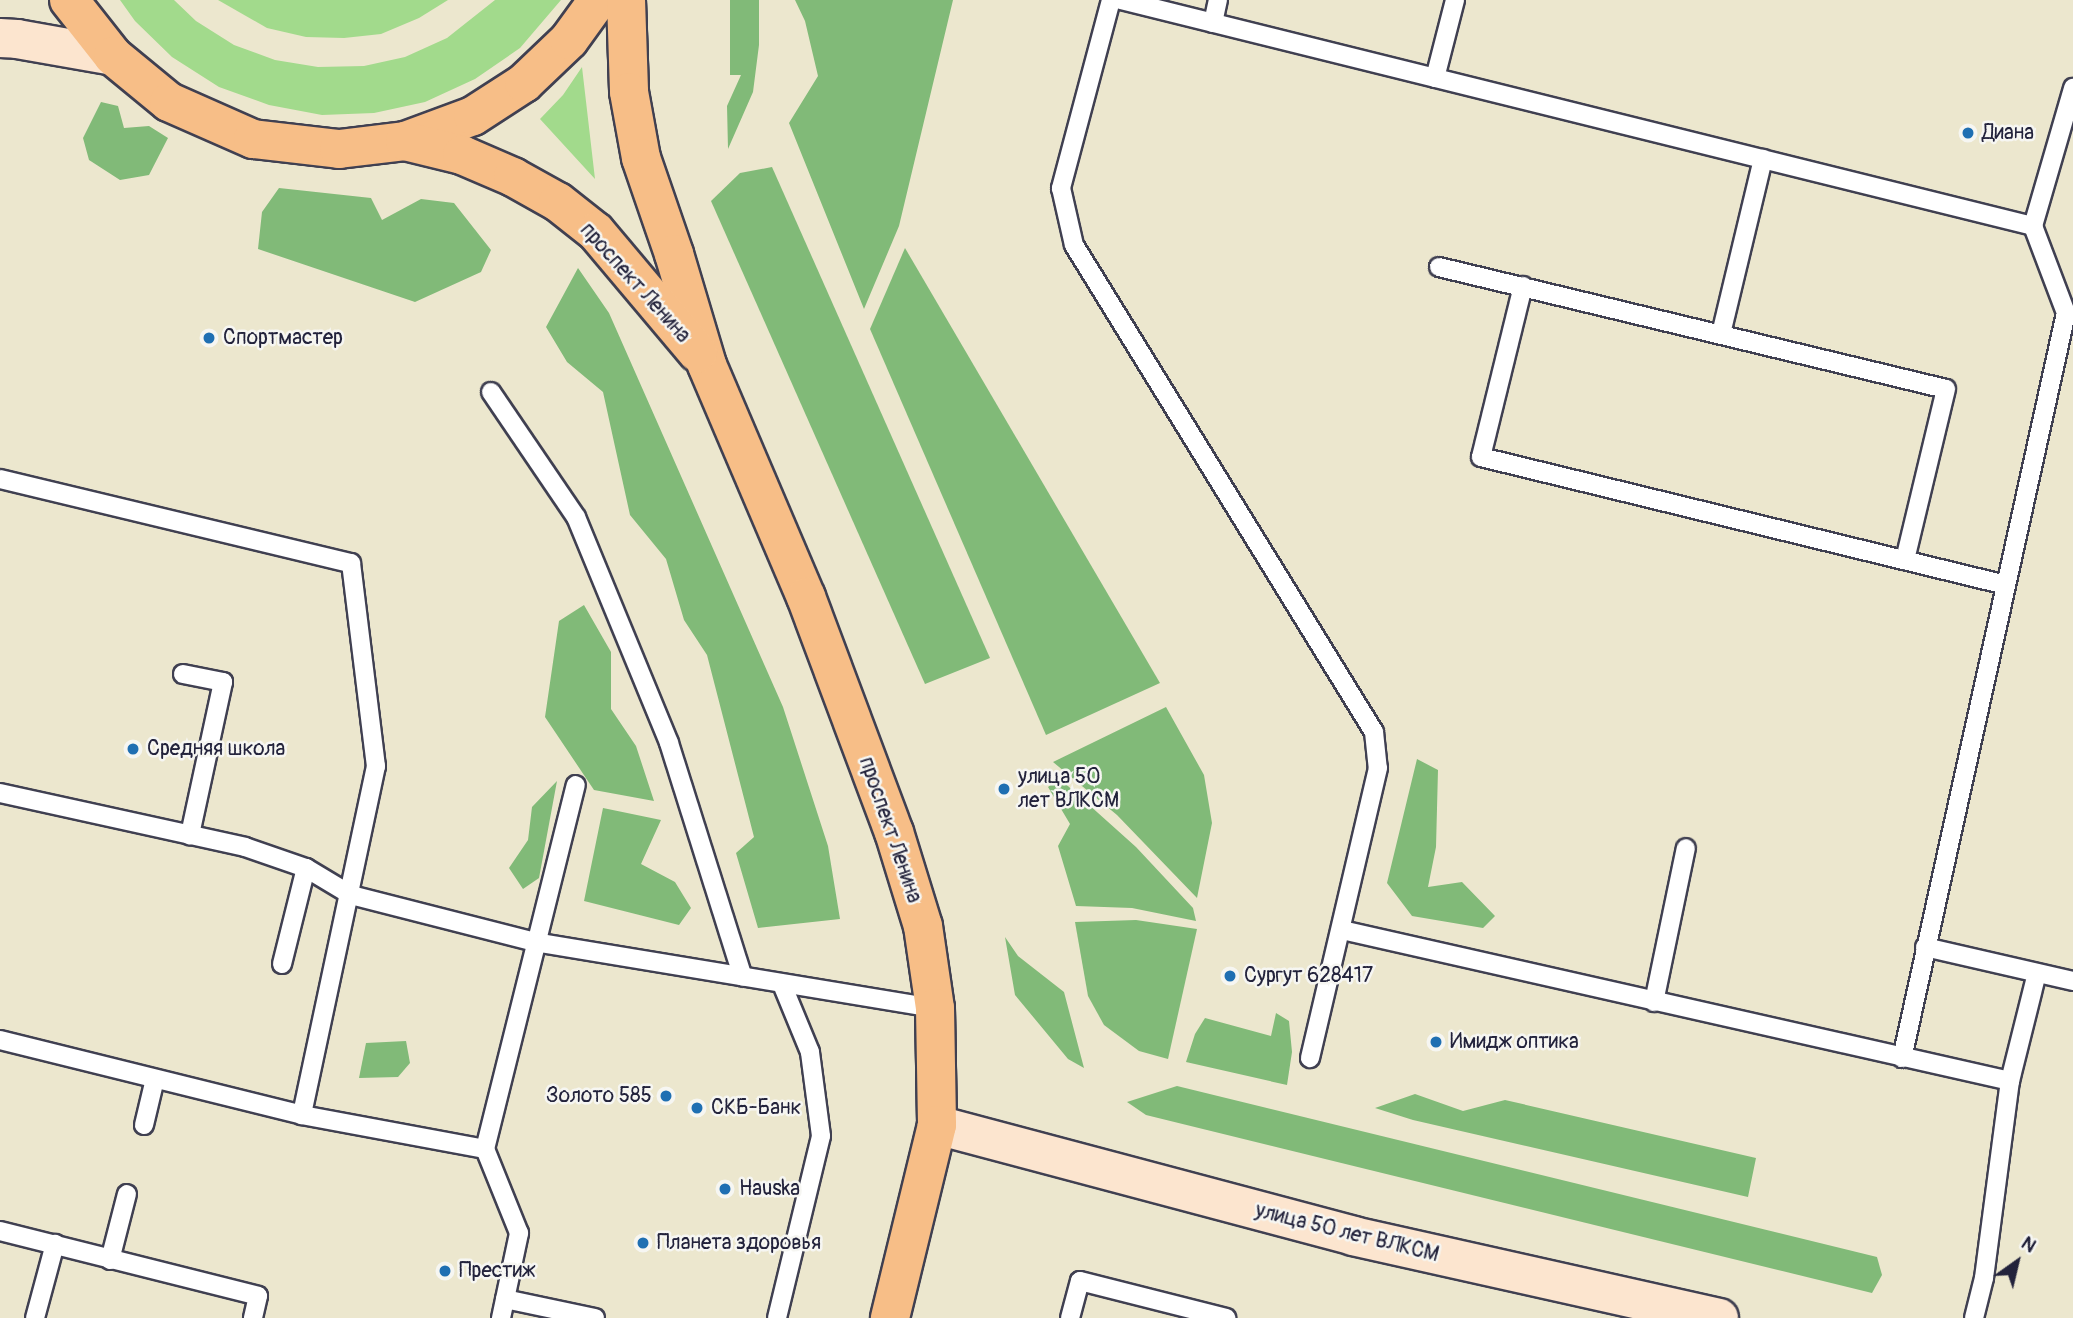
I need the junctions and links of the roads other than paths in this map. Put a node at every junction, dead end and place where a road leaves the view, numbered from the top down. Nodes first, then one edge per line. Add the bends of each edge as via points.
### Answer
1 (69, 0) edge
2 (598, 0) edge
3 (626, 0) edge
4 (1111, 0) edge
5 (1121, 0) edge
6 (1218, 0) edge
7 (1455, 0) edge
8 (1213, 23) junction
9 (0, 38) edge
10 (113, 56) junction
11 (1435, 78) junction
12 (2073, 88) edge
13 (405, 141) junction
14 (1763, 159) junction
15 (2033, 226) junction
16 (1439, 267) dead end
17 (1523, 286) junction
18 (1721, 334) junction
19 (708, 365) junction
20 (491, 392) dead end
21 (0, 479) edge
22 (1905, 560) junction
23 (2006, 585) junction
24 (183, 674) dead end
25 (576, 785) dead end
26 (0, 793) edge
27 (190, 835) junction
28 (1686, 848) dead end
29 (306, 868) junction
30 (351, 895) junction
31 (1342, 930) junction
32 (535, 942) junction
33 (1926, 947) junction
34 (282, 964) dead end
35 (2037, 973) junction
36 (743, 977) junction
37 (2073, 981) edge
38 (782, 984) junction
39 (1654, 1002) junction
40 (935, 1007) junction
41 (0, 1040) edge
42 (1310, 1058) dead end
43 (1902, 1058) junction
44 (155, 1079) junction
45 (2010, 1081) junction
46 (302, 1115) junction
47 (144, 1125) dead end
48 (937, 1125) junction
49 (485, 1149) junction
50 (127, 1194) dead end
51 (0, 1231) edge
52 (55, 1244) junction
53 (110, 1260) junction
54 (505, 1299) junction
55 (35, 1318) edge
56 (253, 1318) edge
57 (501, 1318) edge
58 (594, 1318) edge
59 (777, 1318) edge
60 (890, 1318) edge
61 (1070, 1318) edge
62 (1226, 1318) edge
63 (1719, 1318) edge
64 (1974, 1318) edge

1 - 10 main road
2 - 13 main road via 569,40 524,83 472,116
3 - 19 main road, проспект Ленина via 629,92 641,159
4 - 31 lane via 1061,188 1074,245 1374,732 1378,768
5 - 8 lane
6 - 8 lane
7 - 11 lane
8 - 11 lane
9 - 10 main road
10 - 13 main road via 169,102 253,139 339,149
11 - 14 lane
12 - 15 lane
13 - 19 main road, проспект Ленина via 462,155 558,202 596,232
14 - 15 lane
14 - 18 lane
15 - 23 lane via 2066,313
16 - 17 lane
17 - 18 lane
17 - 22 lane via 1481,457
18 - 22 lane via 1946,389
19 - 40 main road, проспект Ленина via 806,597 894,832 923,926
20 - 36 lane via 576,517 669,743
21 - 30 lane via 351,563 376,766
22 - 23 lane
23 - 33 lane
24 - 27 lane via 223,682
25 - 32 lane
26 - 27 lane
27 - 29 lane via 245,847
28 - 39 lane
29 - 30 lane
29 - 34 lane
30 - 32 lane
30 - 46 lane
31 - 39 lane
31 - 42 lane
32 - 36 lane
32 - 49 lane
33 - 35 lane
33 - 43 lane
35 - 37 lane
35 - 45 lane
36 - 38 lane
38 - 40 lane
38 - 59 lane via 810,1052 821,1136
39 - 43 lane
40 - 48 main road, проспект Ленина
41 - 44 lane
43 - 45 lane
44 - 46 lane
44 - 47 lane
45 - 64 lane via 1986,1264
46 - 49 lane
48 - 60 main road, проспект Ленина
48 - 63 main road, улица 50 лет ВЛКСМ via 1353,1236
49 - 54 lane via 519,1233
50 - 53 lane
51 - 52 lane
52 - 53 lane
52 - 55 lane
53 - 56 lane via 258,1296
54 - 57 lane
54 - 58 lane
61 - 62 lane via 1080,1281

